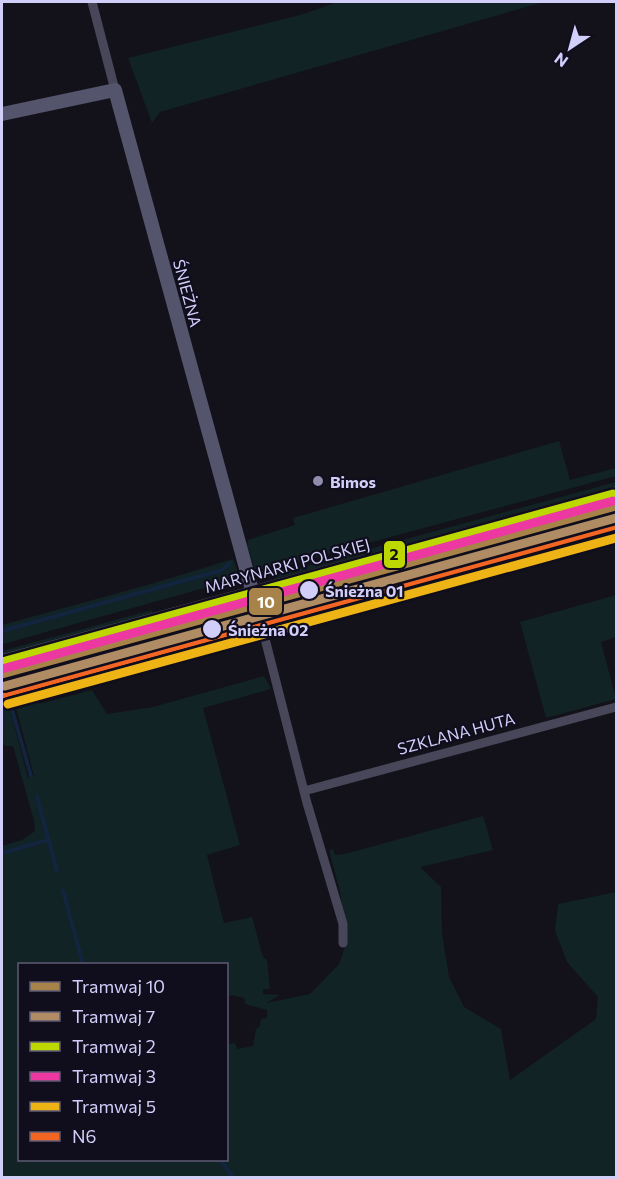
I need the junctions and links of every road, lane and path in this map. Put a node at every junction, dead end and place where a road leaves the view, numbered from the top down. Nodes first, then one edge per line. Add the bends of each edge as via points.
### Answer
1 (92, 2) edge
2 (115, 90) junction
3 (2, 114) edge
4 (616, 494) edge
5 (616, 525) edge
6 (252, 592) junction
7 (261, 623) junction
8 (2, 662) edge
9 (2, 694) edge
10 (616, 707) edge
11 (304, 791) junction
12 (343, 943) dead end

1 - 2 street, ŚNIEŻNA
2 - 3 street
2 - 6 street, ŚNIEŻNA
4 - 6 main road, MARYNARKI POLSKIEJ
5 - 7 main road
6 - 7 street
6 - 8 main road, MARYNARKI POLSKIEJ
7 - 9 main road
7 - 11 street
10 - 11 street, SZKLANA HUTA
11 - 12 street via 343,924

